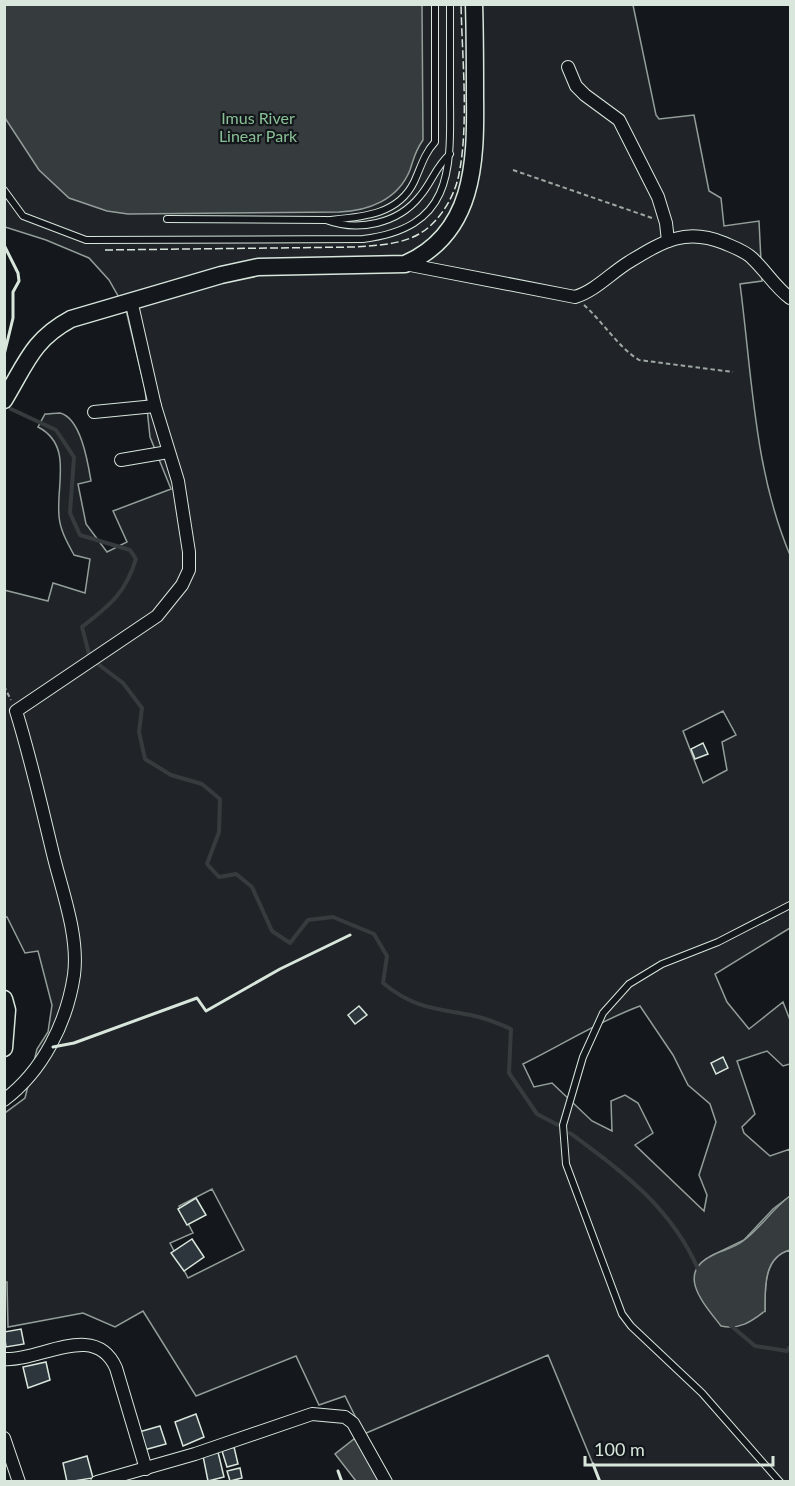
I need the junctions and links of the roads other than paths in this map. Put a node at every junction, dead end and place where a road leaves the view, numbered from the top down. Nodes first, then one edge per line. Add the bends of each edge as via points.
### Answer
1 (435, 4) edge
2 (450, 4) edge
3 (474, 4) edge
4 (568, 67) dead end
5 (450, 154) junction
6 (4, 190) edge
7 (167, 219) dead end
8 (326, 220) junction
9 (668, 241) junction
10 (405, 264) junction
11 (790, 298) edge
12 (131, 300) junction
13 (4, 400) edge
14 (155, 406) junction
15 (94, 412) dead end
16 (168, 452) junction
17 (121, 460) dead end
18 (790, 905) edge
19 (4, 999) edge
20 (4, 1048) edge
21 (4, 1100) edge
22 (4, 1359) edge
23 (4, 1438) edge
24 (146, 1469) junction
25 (19, 1482) edge
26 (98, 1482) edge
27 (386, 1482) edge
28 (780, 1482) edge

1 - 8 lane via 435,142 424,154 412,187 389,209 369,216
2 - 5 lane
3 - 10 main road via 475,151 464,202 453,225 438,243 424,256
4 - 9 street via 576,86 619,120 658,197
5 - 6 lane via 442,191 421,219 392,234 363,239 86,240 23,216
5 - 8 lane via 437,165 410,208 358,226 344,227
7 - 8 lane
9 - 10 street via 575,297
9 - 11 street via 692,234 734,247 751,258
10 - 12 main road via 258,267
12 - 13 main road via 71,319 50,330 36,345
12 - 14 street
14 - 15 street
14 - 16 street
16 - 17 street
16 - 21 street via 185,515 189,570 157,616 16,711 64,897 74,973 64,1014 42,1060 27,1081
18 - 28 lane via 726,938 662,964 615,997 592,1034 563,1125 566,1164 622,1314 722,1413
19 - 20 main road
22 - 24 street via 80,1344 107,1355 116,1368
23 - 25 street
24 - 26 street
24 - 27 street via 312,1414 345,1417 353,1423

